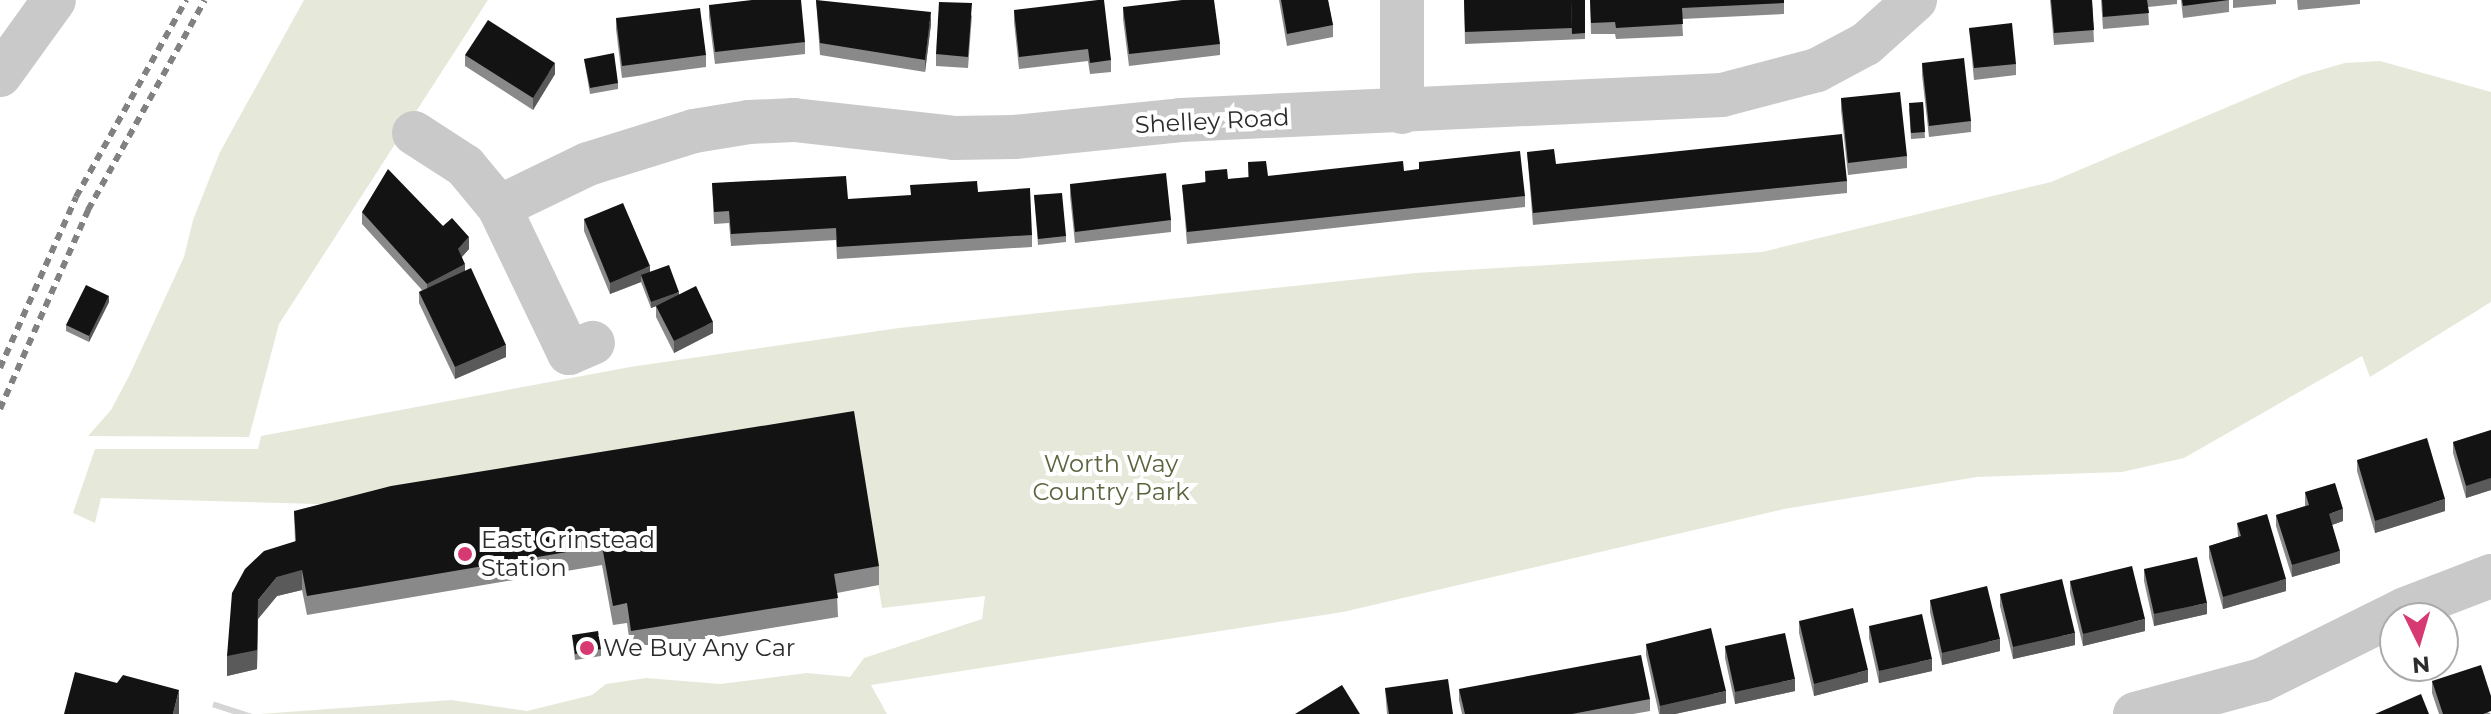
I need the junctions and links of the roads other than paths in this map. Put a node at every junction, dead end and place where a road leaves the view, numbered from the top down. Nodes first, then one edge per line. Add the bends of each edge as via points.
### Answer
1 (54, 0) edge
2 (1402, 0) edge
3 (1915, 0) edge
4 (0, 75) edge
5 (1402, 112) junction
6 (414, 133) dead end
7 (499, 207) junction
8 (593, 343) dead end
9 (2491, 576) edge
10 (2135, 714) edge

1 - 4 street
2 - 5 street
3 - 5 street, Shelley Road via 1866,44 1817,70 1771,85 1722,95
5 - 7 street, Shelley Road via 1181,120 954,138 794,120 749,122 694,131 588,164
6 - 7 street via 465,166
7 - 8 street via 569,353
9 - 10 street via 2405,609 2262,680

